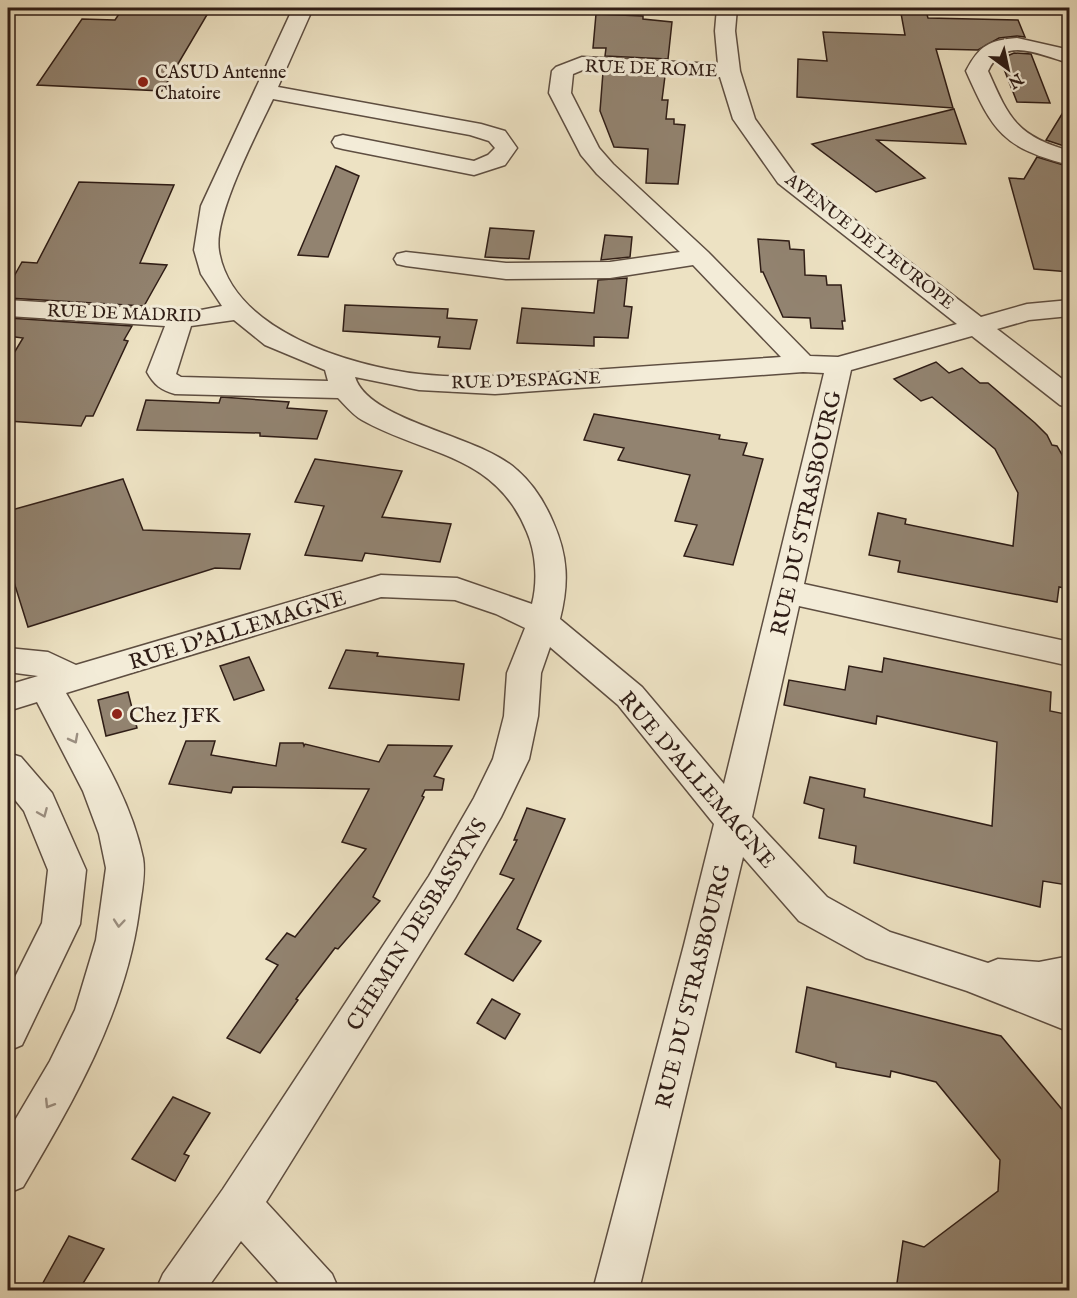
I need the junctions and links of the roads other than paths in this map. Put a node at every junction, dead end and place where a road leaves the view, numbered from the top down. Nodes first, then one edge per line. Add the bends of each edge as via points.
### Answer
1 (303, 8) edge
2 (727, 8) edge
3 (1043, 8) edge
4 (1070, 8) edge
5 (1070, 57) edge
6 (729, 71) junction
7 (266, 91) junction
8 (343, 142) dead end
9 (1070, 158) edge
10 (699, 257) junction
11 (406, 259) dead end
12 (8, 308) edge
13 (1070, 308) edge
14 (239, 311) junction
15 (181, 318) junction
16 (977, 326) junction
17 (803, 364) junction
18 (839, 364) junction
19 (341, 378) junction
20 (1070, 399) edge
21 (787, 592) junction
22 (543, 623) junction
23 (1070, 654) edge
24 (8, 660) edge
25 (59, 683) junction
26 (8, 698) edge
27 (8, 767) edge
28 (732, 820) junction
29 (1070, 974) edge
30 (973, 975) junction
31 (1070, 1014) edge
32 (8, 1032) edge
33 (8, 1172) edge
34 (239, 1205) junction
35 (179, 1290) edge
36 (316, 1290) edge
37 (616, 1290) edge

1 - 7 street, RUE D'ESPAGNE
2 - 6 street, AVENUE DE L'EUROPE
3 - 4 street
5 - 9 street via 1023,44 1004,45 981,59 977,71 998,119 1012,135 1038,150
6 - 10 street, RUE DE ROME via 582,63 563,71 559,85 588,150
6 - 16 street, AVENUE DE L'EUROPE via 744,119 786,178
7 - 8 street via 473,129 497,136 506,148 492,164 474,168
7 - 14 street, RUE D'ESPAGNE via 213,206 206,250 214,273
10 - 11 street via 610,270 517,271
10 - 17 street, RUE DE ROME
12 - 15 street, RUE DE MADRID
13 - 16 street, RUE D'ESPAGNE via 1027,312
14 - 15 street, RUE DE MADRID
14 - 19 street, RUE D'ESPAGNE via 274,339
15 - 19 street via 161,372 165,380 175,385
16 - 18 street, RUE D'ESPAGNE
16 - 20 street, AVENUE DE L'EUROPE
17 - 18 street, RUE D'ESPAGNE
17 - 19 street, RUE D'ESPAGNE via 495,385
18 - 21 street, RUE DU STRASBOURG
19 - 22 street, CHEMIN DESBASSYNS via 370,412 474,456 506,476 532,507 548,546 550,591
21 - 23 street
21 - 28 street, RUE DU STRASBOURG
22 - 25 street, RUE D'ALLEMAGNE via 457,589 381,586
22 - 28 street, RUE D'ALLEMAGNE via 630,696
22 - 34 street, CHEMIN DESBASSYNS via 524,673 521,716 511,759 488,807 442,887
24 - 25 street via 48,665
25 - 26 street, RUE D'ALLEMAGNE
25 -> 33 street via 124,859 117,940 98,1007 62,1082
27 -> 32 street via 39,803 67,870 61,924
28 - 30 street, RUE D'ALLEMAGNE via 813,909 880,946
28 - 37 street, RUE DU STRASBOURG
29 - 30 street, RUE D'ALLEMAGNE via 1039,980
30 - 31 street, RUE D'ALLEMAGNE
34 - 35 street, CHEMIN DESBASSYNS
34 - 36 street

